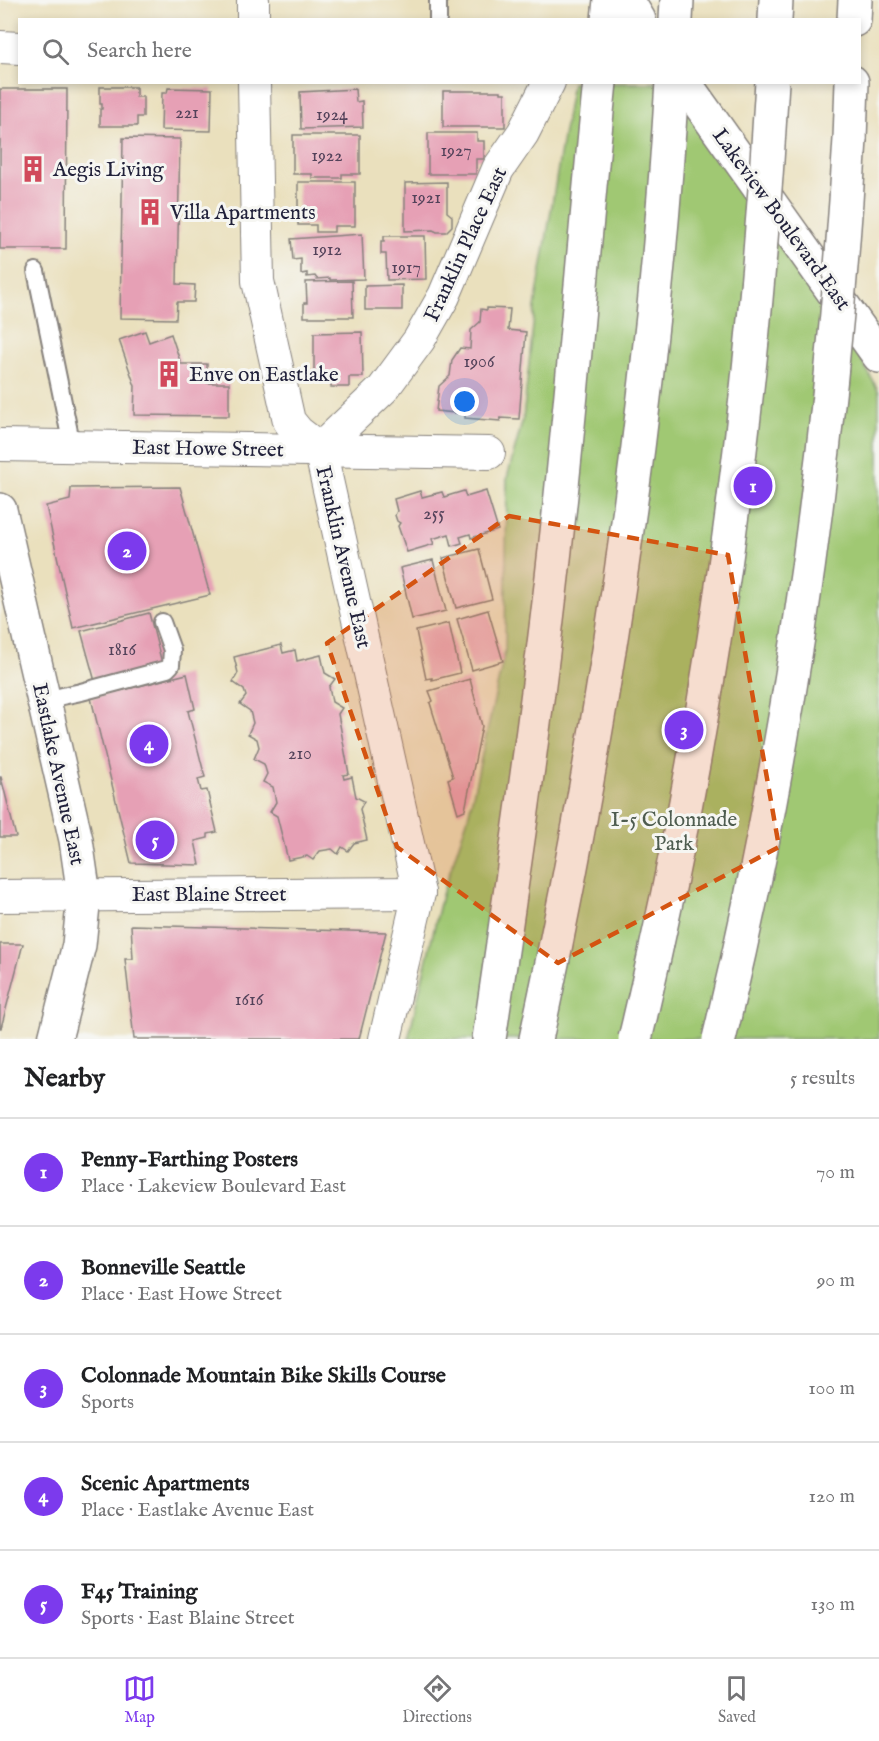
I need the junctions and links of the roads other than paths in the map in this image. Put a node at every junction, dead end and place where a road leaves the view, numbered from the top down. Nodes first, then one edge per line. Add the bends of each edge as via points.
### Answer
1 (254, 0) edge
2 (438, 0) edge
3 (610, 0) edge
4 (627, 0) edge
5 (677, 0) edge
6 (855, 0) edge
7 (254, 18) edge
8 (438, 18) edge
9 (608, 18) edge
10 (638, 18) edge
11 (676, 18) edge
12 (854, 18) edge
13 (0, 47) edge
14 (18, 48) edge
15 (254, 84) edge
16 (548, 84) edge
17 (600, 84) edge
18 (672, 84) edge
19 (685, 84) edge
20 (772, 84) edge
21 (852, 84) edge
22 (36, 271) dead end
23 (879, 356) edge
24 (0, 445) edge
25 (72, 446) junction
26 (320, 449) junction
27 (489, 453) dead end
28 (0, 510) edge
29 (162, 622) dead end
30 (44, 700) junction
31 (419, 893) junction
32 (84, 895) junction
33 (0, 896) edge
34 (55, 1039) edge
35 (386, 1039) edge
36 (489, 1039) edge
37 (536, 1039) edge
38 (634, 1039) edge
39 (719, 1039) edge

1 - 7 street
2 - 8 lane
3 - 9 main road
4 - 10 main road
5 - 11 main road
6 - 12 main road
13 - 14 street
15 - 26 street, Franklin Avenue East via 258,281 289,421
16 - 26 street, Franklin Place East via 523,133 498,169 444,296 419,340 383,389
17 - 36 main road via 546,631
18 - 37 main road via 652,331 626,539 584,803
19 - 23 main road, Lakeview Boulevard East
20 - 38 main road, bridge via 754,321 726,556 687,791
21 - 39 main road, bridge via 835,342 802,619 769,809
22 - 25 lane
24 - 25 street, East Howe Street
25 - 26 street, East Howe Street
26 - 27 street, East Howe Street
26 - 31 street, Franklin Avenue East
28 - 30 main road, Eastlake Avenue East
29 - 30 lane via 172,650 167,669
30 - 32 main road, Eastlake Avenue East via 76,840
31 - 32 street, East Blaine Street
31 - 35 street, Franklin Avenue East
32 - 33 street, East Blaine Street
32 - 34 main road, Eastlake Avenue East via 79,945

